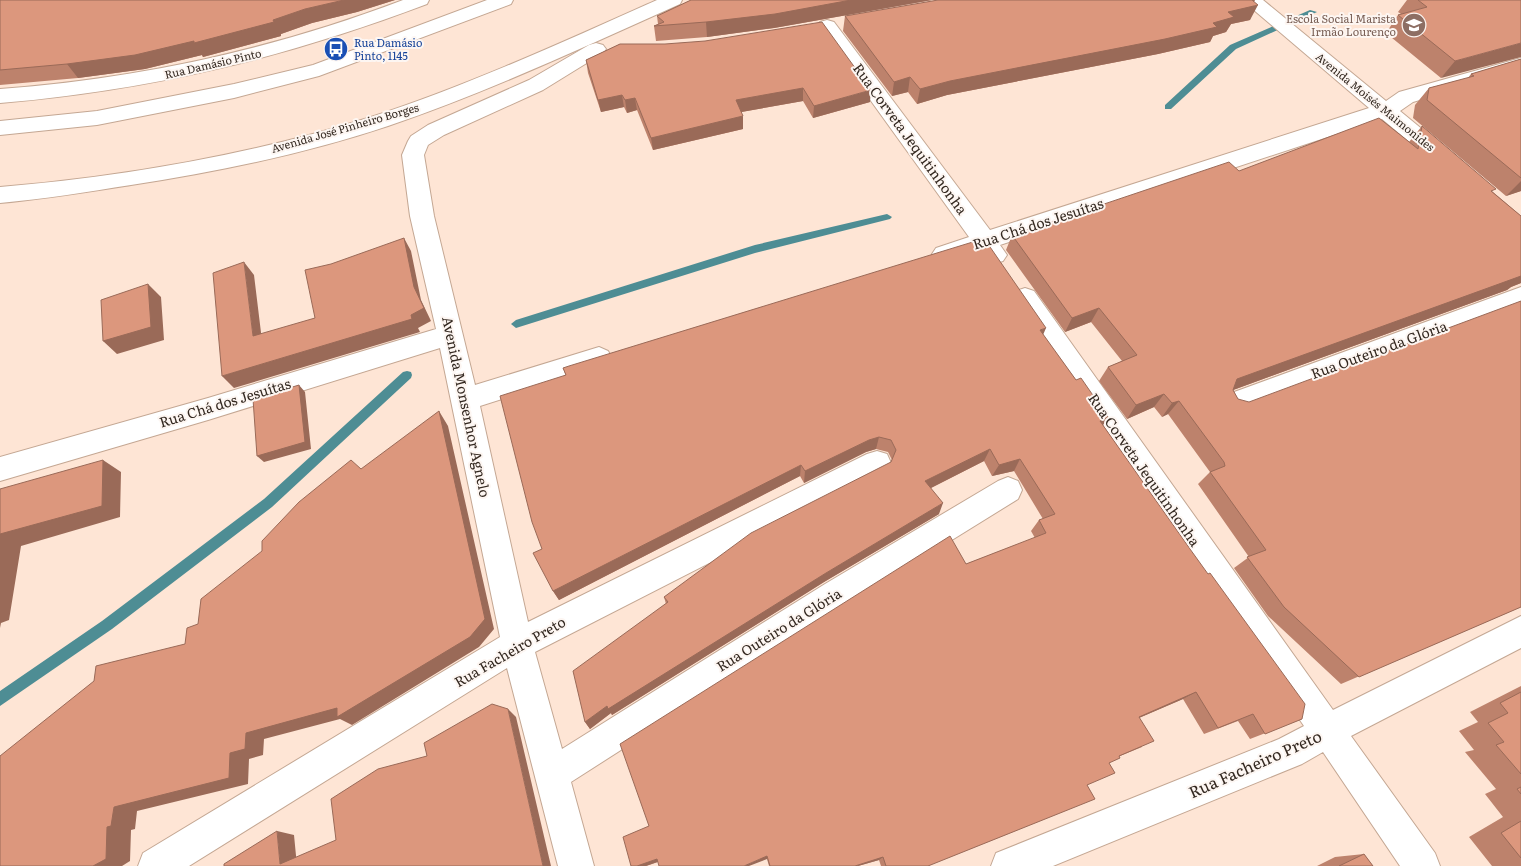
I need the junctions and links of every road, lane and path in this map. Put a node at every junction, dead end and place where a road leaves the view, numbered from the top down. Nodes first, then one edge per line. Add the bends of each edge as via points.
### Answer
1 (420, 0) edge
2 (504, 0) edge
3 (673, 0) edge
4 (1251, 0) edge
5 (828, 26) dead end
6 (597, 46) junction
7 (1521, 64) edge
8 (0, 96) edge
9 (1387, 110) junction
10 (0, 128) edge
11 (1461, 174) edge
12 (0, 195) edge
13 (985, 241) junction
14 (919, 261) edge
15 (1521, 298) edge
16 (451, 338) junction
17 (616, 353) edge
18 (464, 394) junction
19 (1236, 403) edge
20 (877, 463) dead end
21 (0, 469) edge
22 (1008, 490) dead end
23 (1521, 631) edge
24 (517, 644) junction
25 (1327, 732) junction
26 (553, 774) junction
27 (156, 866) edge
28 (576, 866) edge
29 (1009, 866) edge
30 (1422, 866) edge

1 - 8 street, Rua Damásio Pinto via 386,14 266,51 179,73 45,94
2 - 10 street via 319,70 253,87 97,118
3 - 6 street, Avenida José Pinheiro Borges
4 - 9 street, Avenida Moisés Maimonides
5 - 13 street, Rua Corveta Jequitinhonha
6 - 12 street, Avenida José Pinheiro Borges via 414,109 293,145 182,170
6 - 16 street, Avenida Monsenhor Agnelo via 536,85 436,130 414,149 414,172 422,216
7 - 9 street, Rua Chá dos Jesuítas via 1406,97
9 - 11 street, Avenida Moisés Maimonides
9 - 13 street, Rua Chá dos Jesuítas
13 - 14 street, Rua Chá dos Jesuítas
13 - 25 street, Rua Corveta Jequitinhonha
15 - 19 street, Rua Outeiro da Glória
16 - 18 street, Avenida Monsenhor Agnelo
16 - 21 street, Rua Chá dos Jesuítas
17 - 18 street
18 - 24 street, Avenida Monsenhor Agnelo
20 - 24 street, Rua Facheiro Preto
22 - 26 street, Rua Outeiro da Glória
23 - 25 street, Rua Facheiro Preto
24 - 26 street, Avenida Monsenhor Agnelo
24 - 27 street, Rua Facheiro Preto
25 - 29 street, Rua Facheiro Preto via 1290,752
25 - 30 street, Rua Corveta Jequitinhonha
26 - 28 street, Avenida Monsenhor Agnelo

